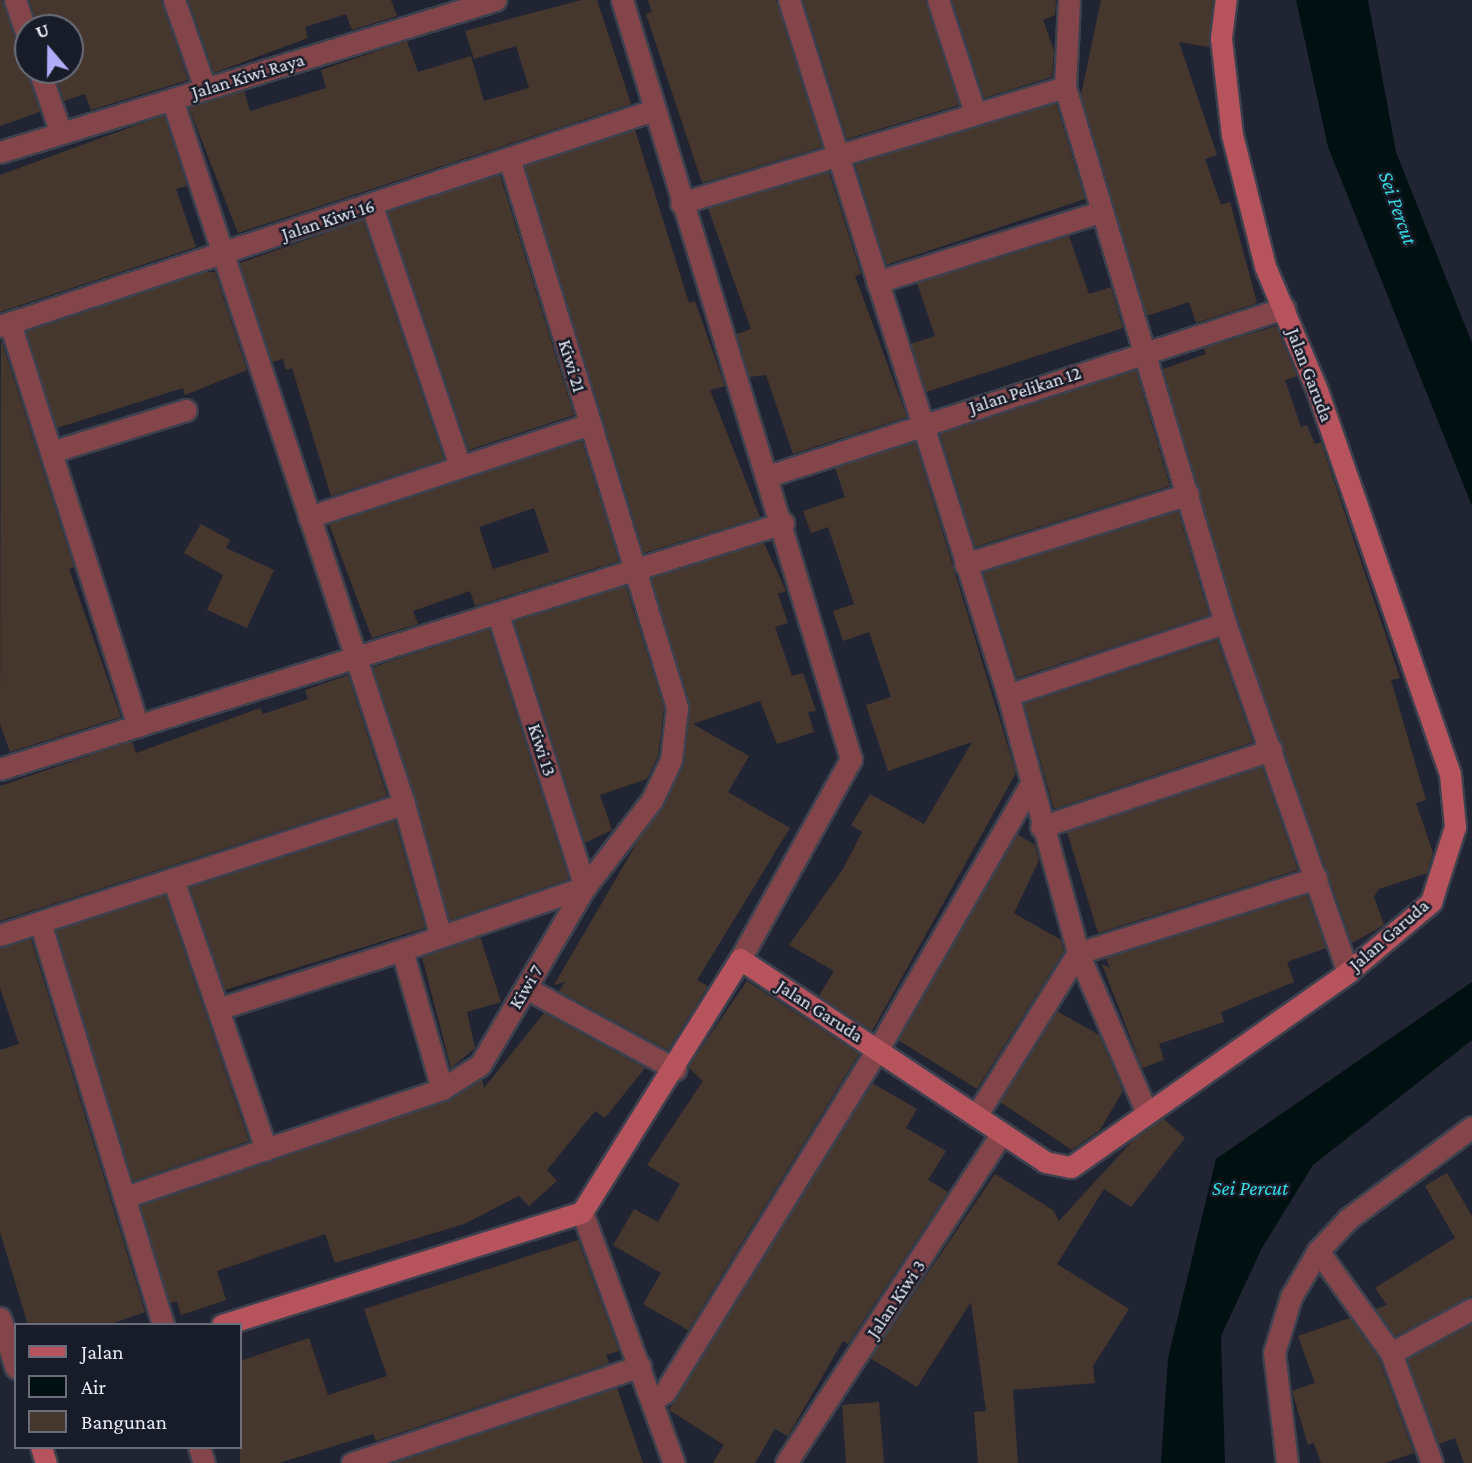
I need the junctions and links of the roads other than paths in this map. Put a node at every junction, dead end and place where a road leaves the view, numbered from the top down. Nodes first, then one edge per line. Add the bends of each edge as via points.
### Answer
1 (174, 0) edge
2 (495, 0) edge
3 (622, 0) edge
4 (789, 0) edge
5 (938, 0) edge
6 (1069, 0) edge
7 (1226, 0) edge
8 (44, 84) edge
9 (1065, 87) junction
10 (205, 88) junction
11 (172, 99) junction
12 (654, 110) junction
13 (974, 110) junction
14 (61, 133) junction
15 (0, 152) edge
16 (836, 153) junction
17 (510, 161) junction
18 (681, 203) junction
19 (372, 206) junction
20 (1101, 212) junction
21 (223, 254) junction
22 (877, 282) junction
23 (1284, 308) junction
24 (5, 325) edge
25 (1146, 351) junction
26 (186, 410) dead end
27 (923, 422) junction
28 (590, 424) junction
29 (51, 452) junction
30 (460, 466) junction
31 (768, 476) junction
32 (1188, 494) junction
33 (309, 517) junction
34 (783, 523) junction
35 (965, 564) junction
36 (635, 570) junction
37 (498, 614) junction
38 (1225, 623) junction
39 (352, 660) junction
40 (1008, 695) junction
41 (138, 726) junction
42 (1271, 750) junction
43 (0, 769) edge
44 (1029, 787) junction
45 (404, 804) junction
46 (1041, 827) junction
47 (1316, 878) junction
48 (173, 879) junction
49 (586, 887) junction
50 (40, 922) junction
51 (440, 934) junction
52 (0, 935) edge
53 (402, 950) junction
54 (1078, 953) junction
55 (740, 959) junction
56 (1349, 972) junction
57 (526, 988) junction
58 (218, 1009) junction
59 (878, 1049) junction
60 (675, 1069) junction
61 (442, 1089) junction
62 (1147, 1113) junction
63 (976, 1116) junction
64 (1472, 1127) edge
65 (1002, 1133) junction
66 (266, 1149) junction
67 (128, 1196) junction
68 (582, 1212) junction
69 (1318, 1251) junction
70 (1472, 1309) edge
71 (0, 1318) edge
72 (162, 1323) edge
73 (228, 1323) edge
74 (1391, 1353) junction
75 (14, 1361) edge
76 (640, 1366) junction
77 (653, 1401) junction
78 (376, 1460) edge
79 (352, 1463) edge
80 (674, 1463) edge
81 (786, 1463) edge
82 (1287, 1463) edge
83 (1432, 1463) edge

1 - 10 street
2 - 10 street, Jalan Kiwi Raya
3 - 12 street
4 - 16 street
5 - 13 street
6 - 9 street
7 - 23 street, Jalan Garuda via 1221,38 1232,135 1265,266
8 - 14 street
9 - 13 street
9 - 20 street
10 - 11 street, Jalan Kiwi Raya
11 - 14 street, Jalan Kiwi Raya
11 - 21 street
12 - 17 street, Jalan Kiwi 16
12 - 18 street
13 - 16 street
14 - 15 street, Jalan Kiwi Raya
16 - 18 street
16 - 22 street
17 - 19 street, Jalan Kiwi 16
17 - 28 street, Kiwi 21
18 - 31 street
19 - 21 street, Jalan Kiwi 16
19 - 30 street
20 - 22 street
20 - 25 street
21 - 24 street, Jalan Kiwi 16
21 - 33 street
22 - 27 street
23 - 25 street, Jalan Pelikan 12
23 - 56 street, Jalan Garuda via 1415,664 1454,791 1455,827 1431,902
24 - 29 street
25 - 27 street, Jalan Pelikan 12
25 - 32 street
26 - 29 street
27 - 31 street, Jalan Pelikan 12
27 - 35 street
28 - 30 street
28 - 36 street, Kiwi 21
29 - 41 street
30 - 33 street
31 - 34 street
32 - 35 street
32 - 38 street
33 - 39 street
34 - 36 street
34 - 55 street via 851,759 846,777
35 - 40 street
36 - 37 street
36 - 49 street, Kiwi 7 via 679,730 652,800
37 - 39 street
37 - 49 street, Kiwi 13
38 - 40 street
38 - 42 street
39 - 41 street
39 - 45 street
40 - 44 street
41 - 43 street
42 - 46 street
42 - 47 street
44 - 46 street
44 - 59 street
45 - 48 street
45 - 51 street
46 - 54 street
47 - 54 street
47 - 56 street
48 - 50 street
48 - 58 street
49 - 51 street
49 - 57 street, Kiwi 7
50 - 52 street
50 - 67 street
51 - 53 street
53 - 58 street
53 - 61 street
54 - 62 street
54 - 63 street
55 - 59 street, Jalan Garuda
55 - 60 street
56 - 62 street, Jalan Garuda
57 - 60 street
57 - 61 street, Kiwi 7 via 480,1065
58 - 66 street
59 - 63 street, Jalan Garuda
59 - 77 street via 664,1392
60 - 68 street
61 - 66 street, Kiwi 7
62 - 65 street, Jalan Garuda via 1071,1167 1045,1162
63 - 65 street, Jalan Garuda
64 - 69 street via 1348,1219
65 - 81 street, Jalan Kiwi 3
66 - 67 street, Kiwi 7
67 - 72 street
68 - 73 street
68 - 76 street
69 - 74 street
69 - 82 street via 1277,1325 1274,1353
70 - 74 street
71 - 75 street
74 - 83 street
76 - 77 street
76 - 78 street
77 - 80 street
78 - 79 street

